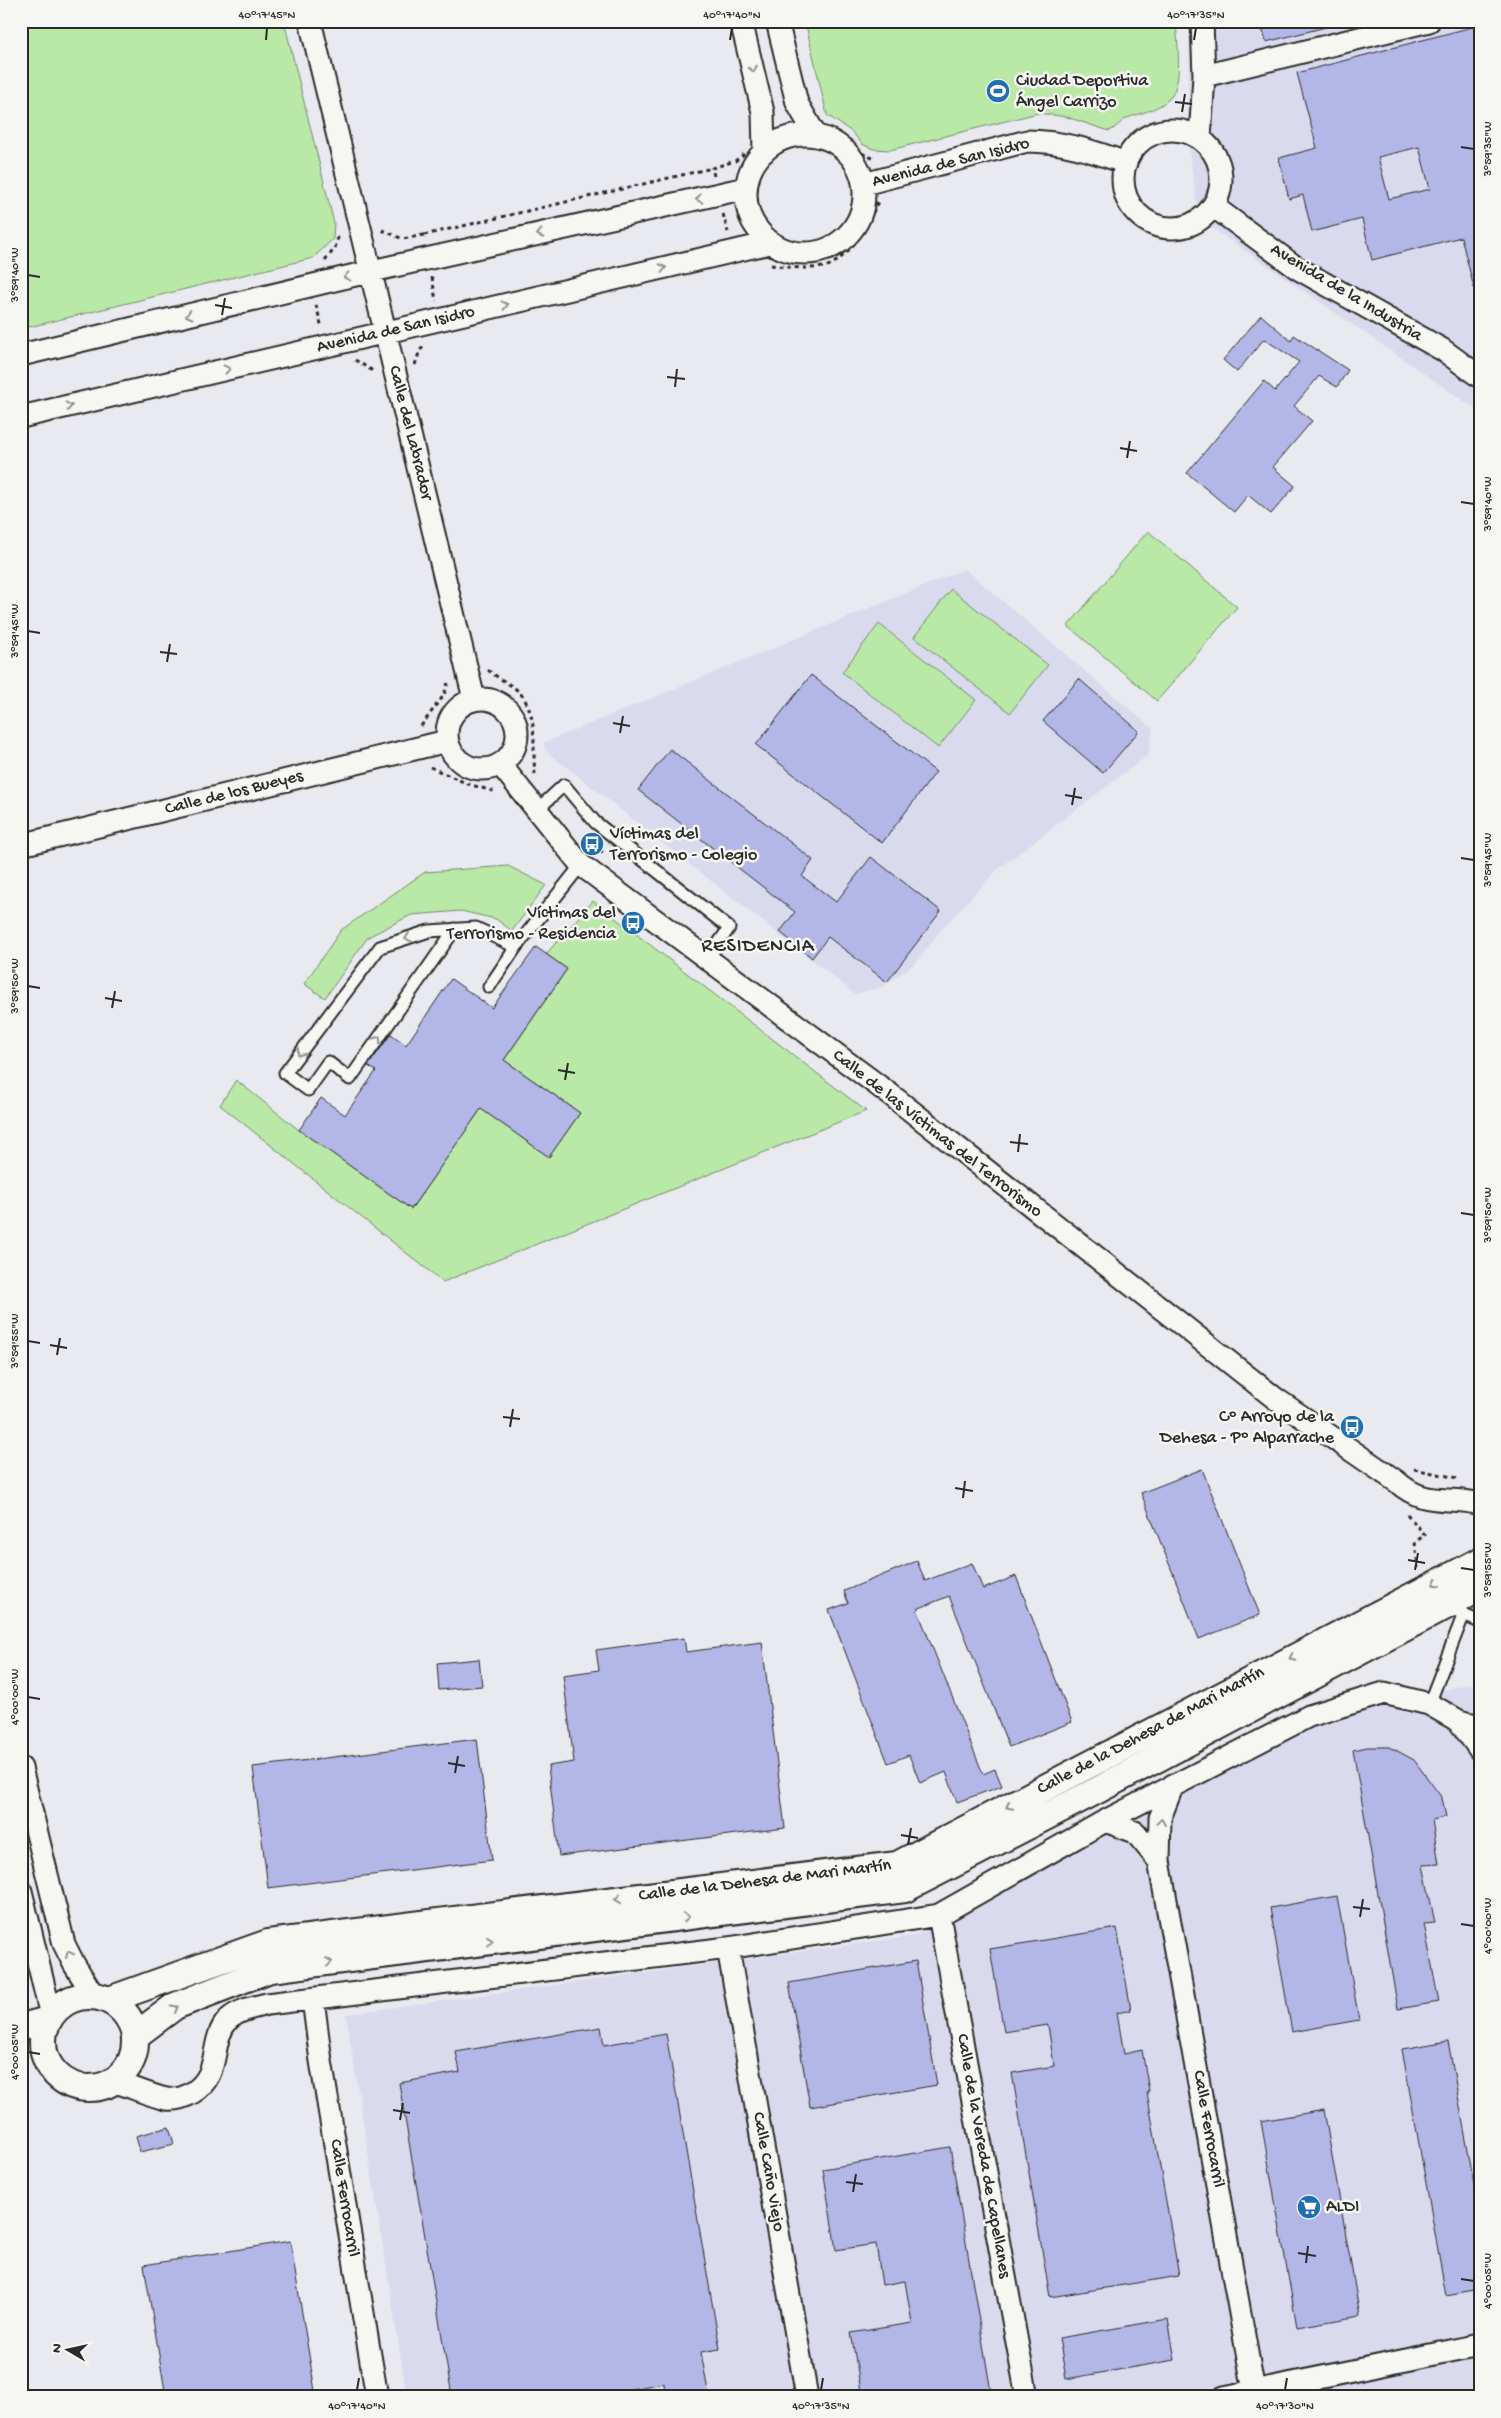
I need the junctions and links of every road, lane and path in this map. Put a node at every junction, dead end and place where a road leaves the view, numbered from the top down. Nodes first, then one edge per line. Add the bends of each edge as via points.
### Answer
1 (310, 21) edge
2 (741, 21) edge
3 (777, 21) edge
4 (1202, 21) edge
5 (1429, 21) edge
6 (1204, 76) junction
7 (824, 134) junction
8 (1200, 138) junction
9 (755, 149) junction
10 (882, 158) dead end
11 (1126, 163) junction
12 (712, 168) junction
13 (864, 184) junction
14 (746, 188) junction
15 (718, 194) junction
16 (880, 197) dead end
17 (1213, 206) junction
18 (378, 223) dead end
19 (424, 235) junction
20 (770, 243) junction
21 (733, 251) junction
22 (428, 258) junction
23 (766, 264) dead end
24 (372, 271) junction
25 (440, 320) junction
26 (385, 333) junction
27 (21, 355) edge
28 (414, 367) dead end
29 (1480, 377) edge
30 (21, 417) edge
31 (474, 699) junction
32 (447, 741) junction
33 (500, 764) junction
34 (536, 811) junction
35 (21, 845) edge
36 (581, 864) junction
37 (455, 929) junction
38 (516, 947) junction
39 (707, 960) junction
40 (489, 987) dead end
41 (1396, 1481) junction
42 (1480, 1489) edge
43 (1480, 1504) edge
44 (1480, 1561) edge
45 (1480, 1588) edge
46 (1454, 1610) junction
47 (1480, 1622) edge
48 (1429, 1704) junction
49 (1459, 1721) junction
50 (1480, 1726) edge
51 (1480, 1750) edge
52 (21, 1768) edge
53 (1173, 1785) junction
54 (1105, 1821) junction
55 (1159, 1861) junction
56 (21, 1891) edge
57 (939, 1915) junction
58 (728, 1948) junction
59 (101, 1998) junction
60 (313, 1999) junction
61 (49, 2018) junction
62 (21, 2027) edge
63 (135, 2036) junction
64 (21, 2056) edge
65 (48, 2065) junction
66 (115, 2082) junction
67 (1480, 2344) edge
68 (1255, 2394) edge
69 (377, 2397) edge
70 (807, 2397) edge
71 (1028, 2397) edge
72 (1224, 2397) edge

1 - 24 street, Calle del Labrador
2 -> 9 street via 763,112
3 - 7 street via 797,103
4 - 6 street
5 - 6 street
6 - 8 street
7 - 9 street via 798,136
7 - 10 path via 875,159
7 - 13 street via 848,153
8 - 11 street via 1183,130 1167,129 1152,133 1138,142
8 - 17 street via 1214,152 1221,169 1221,189
9 - 12 path via 735,161
9 - 14 street
11 - 13 street, Avenida de San Isidro via 1084,148 1048,141 1027,142
11 - 17 street via 1123,187 1129,203 1154,225 1170,228 1187,226 1202,219
12 - 15 path
12 - 19 path
13 - 20 street via 859,217 844,239 828,249 808,254 788,251
14 - 15 street
14 - 20 street via 746,204 751,218
15 - 21 path
15 -> 22 street
16 - 23 path via 857,241 831,265 793,269
17 - 29 street, Avenida de la Industria via 1297,268 1444,350
18 - 19 path via 383,231 404,239
19 - 22 path
20 - 21 street, Avenida de San Isidro
25 -> 21 street, Avenida de San Isidro
22 - 24 street
22 - 25 path
24 - 26 street, Calle del Labrador
24 -> 27 street
25 - 26 street, Avenida de San Isidro
25 - 28 path via 442,333 420,350
30 -> 26 street, Avenida de San Isidro
26 - 31 street, Calle del Labrador
31 - 32 street via 452,714 447,727
31 - 33 street via 488,699 501,704 511,714 516,727 516,741
32 - 33 street via 452,754 462,763 481,769
32 - 35 street, Calle de los Bueyes
33 - 34 street, Calle de las Víctimas del Terrorismo
34 - 36 street, Calle de las Víctimas del Terrorismo
34 - 39 lane via 564,785 595,822 729,928
36 - 38 lane
36 - 39 street, Calle de las Víctimas del Terrorismo
37 -> 37 lane via 429,931 380,947 285,1073 308,1090 328,1062 350,1079
37 - 38 lane via 476,928
38 - 40 lane
39 - 41 street, Calle de las Víctimas del Terrorismo via 891,1096 1276,1399
41 - 42 street, Calle de las Víctimas del Terrorismo via 1439,1488
41 - 43 street, Calle de las Víctimas del Terrorismo via 1408,1492 1422,1498
44 -> 59 street, Calle de la Dehesa de Mari Martín via 897,1865 268,1943
45 - 46 street, Calle de la Dehesa de Mari Martín
46 - 47 lane
46 - 48 lane
63 -> 46 street, Calle de la Dehesa de Mari Martín via 175,2006 270,1969 905,1889
48 - 49 street
48 - 53 street via 1384,1694 1309,1716
49 - 50 street
49 - 51 street
59 -> 52 street via 64,1944
53 - 54 street
55 -> 53 street, Calle Ferrocarril via 1160,1818
54 - 55 street, Calle Ferrocarril via 1135,1832
54 - 57 street
55 - 68 street, Calle Ferrocarril
56 - 61 street
57 - 58 street
57 - 71 street, Calle de la Vereda de Capellanes
58 - 60 street
58 - 70 street, Calle Caño Viejo
59 - 61 street via 77,1997 62,2004
59 - 63 street via 122,2009 131,2021
60 - 66 street via 267,2004 247,2009 229,2019 220,2034 212,2070 202,2087 185,2097 168,2099
60 - 69 street, Calle Ferrocarril
61 - 62 street
61 - 65 street via 42,2042
63 - 66 street via 134,2053 127,2069
64 - 65 street
65 - 66 street via 57,2077 85,2089 101,2088
67 - 68 street
68 - 72 street

